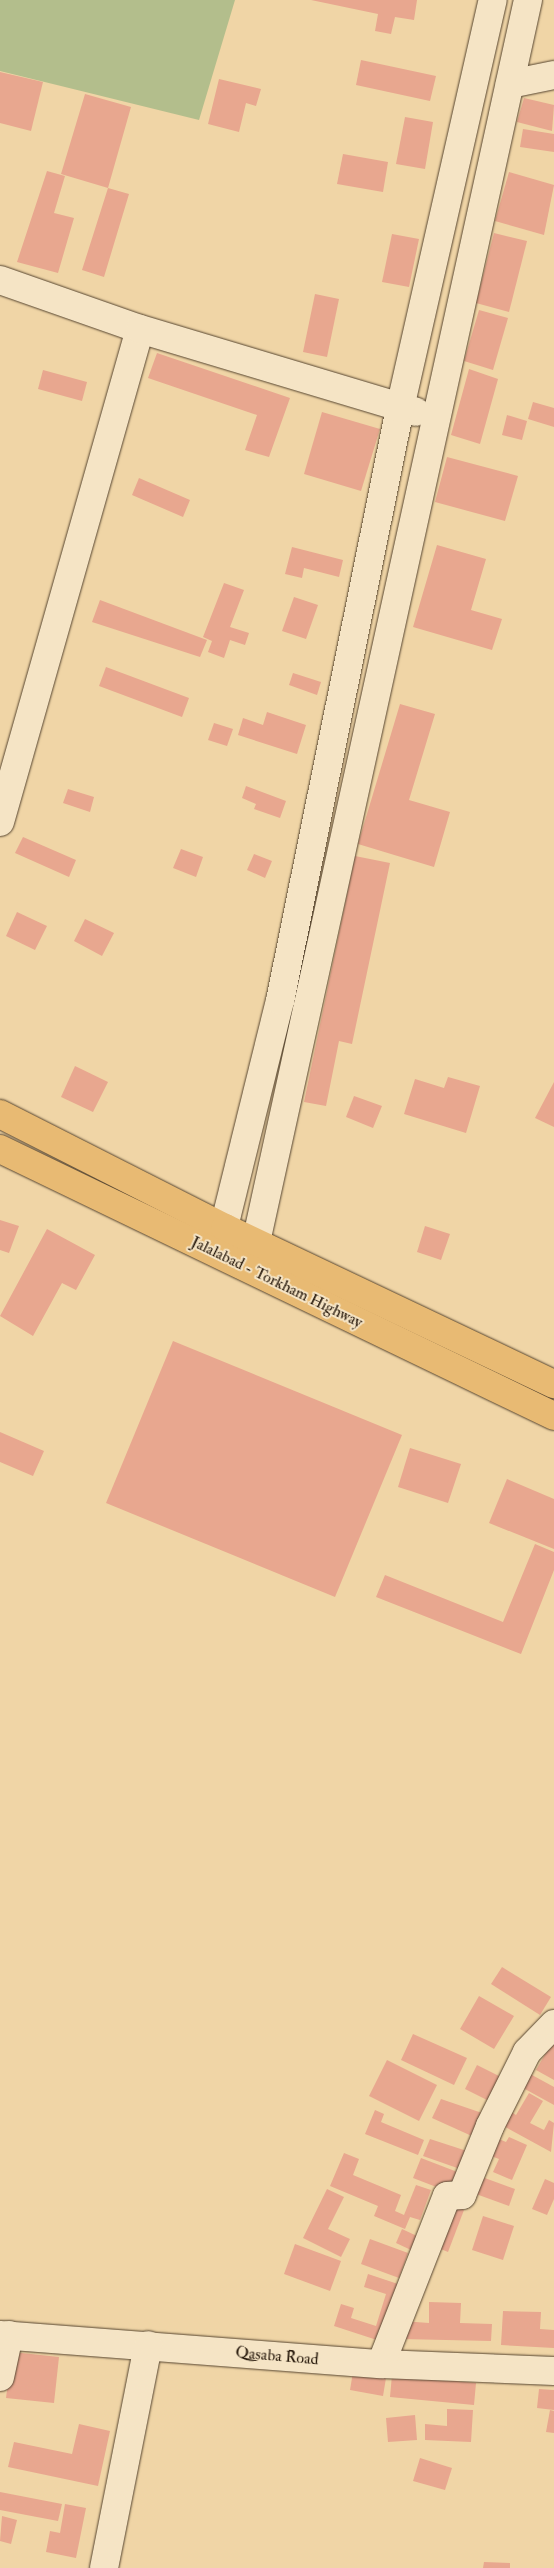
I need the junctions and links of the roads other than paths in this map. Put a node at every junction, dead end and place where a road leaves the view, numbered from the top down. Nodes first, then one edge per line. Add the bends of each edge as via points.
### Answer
1 (492, 0) edge
2 (528, 0) edge
3 (554, 75) edge
4 (510, 84) junction
5 (465, 121) junction
6 (500, 130) junction
7 (0, 280) edge
8 (140, 329) junction
9 (400, 408) junction
10 (437, 418) junction
11 (0, 822) edge
12 (0, 1114) edge
13 (246, 1142) junction
14 (0, 1149) edge
15 (278, 1151) junction
16 (225, 1228) junction
17 (257, 1243) junction
18 (217, 1254) junction
19 (250, 1269) junction
20 (549, 1383) edge
21 (554, 1416) edge
22 (554, 2024) edge
23 (4, 2335) edge
24 (148, 2345) junction
25 (381, 2364) junction
26 (554, 2371) edge
27 (0, 2377) edge
28 (104, 2568) edge

1 - 5 street
2 - 4 street
3 - 4 street
4 - 6 street
5 - 6 street
5 - 9 street
6 - 10 street
7 - 8 street
8 - 9 street
8 - 11 street
9 - 10 street
9 - 13 street via 280,1001
10 - 15 street
12 - 16 highway, Jalalabad - Torkham Highway
13 - 15 street
13 - 16 street
14 - 18 highway, Jalalabad - Torkham Highway
15 - 17 street
16 - 17 highway, Jalalabad - Torkham Highway
16 - 18 street
17 - 19 street
17 - 20 highway, Jalalabad - Torkham Highway
18 - 19 highway, Jalalabad - Torkham Highway
19 - 21 highway, Jalalabad - Torkham Highway
22 - 25 street via 527,2052 490,2126 462,2195 447,2196
23 - 24 street, Qasaba Road
23 - 27 street
24 - 25 street, Qasaba Road
24 - 28 street
25 - 26 street, Qasaba Road

